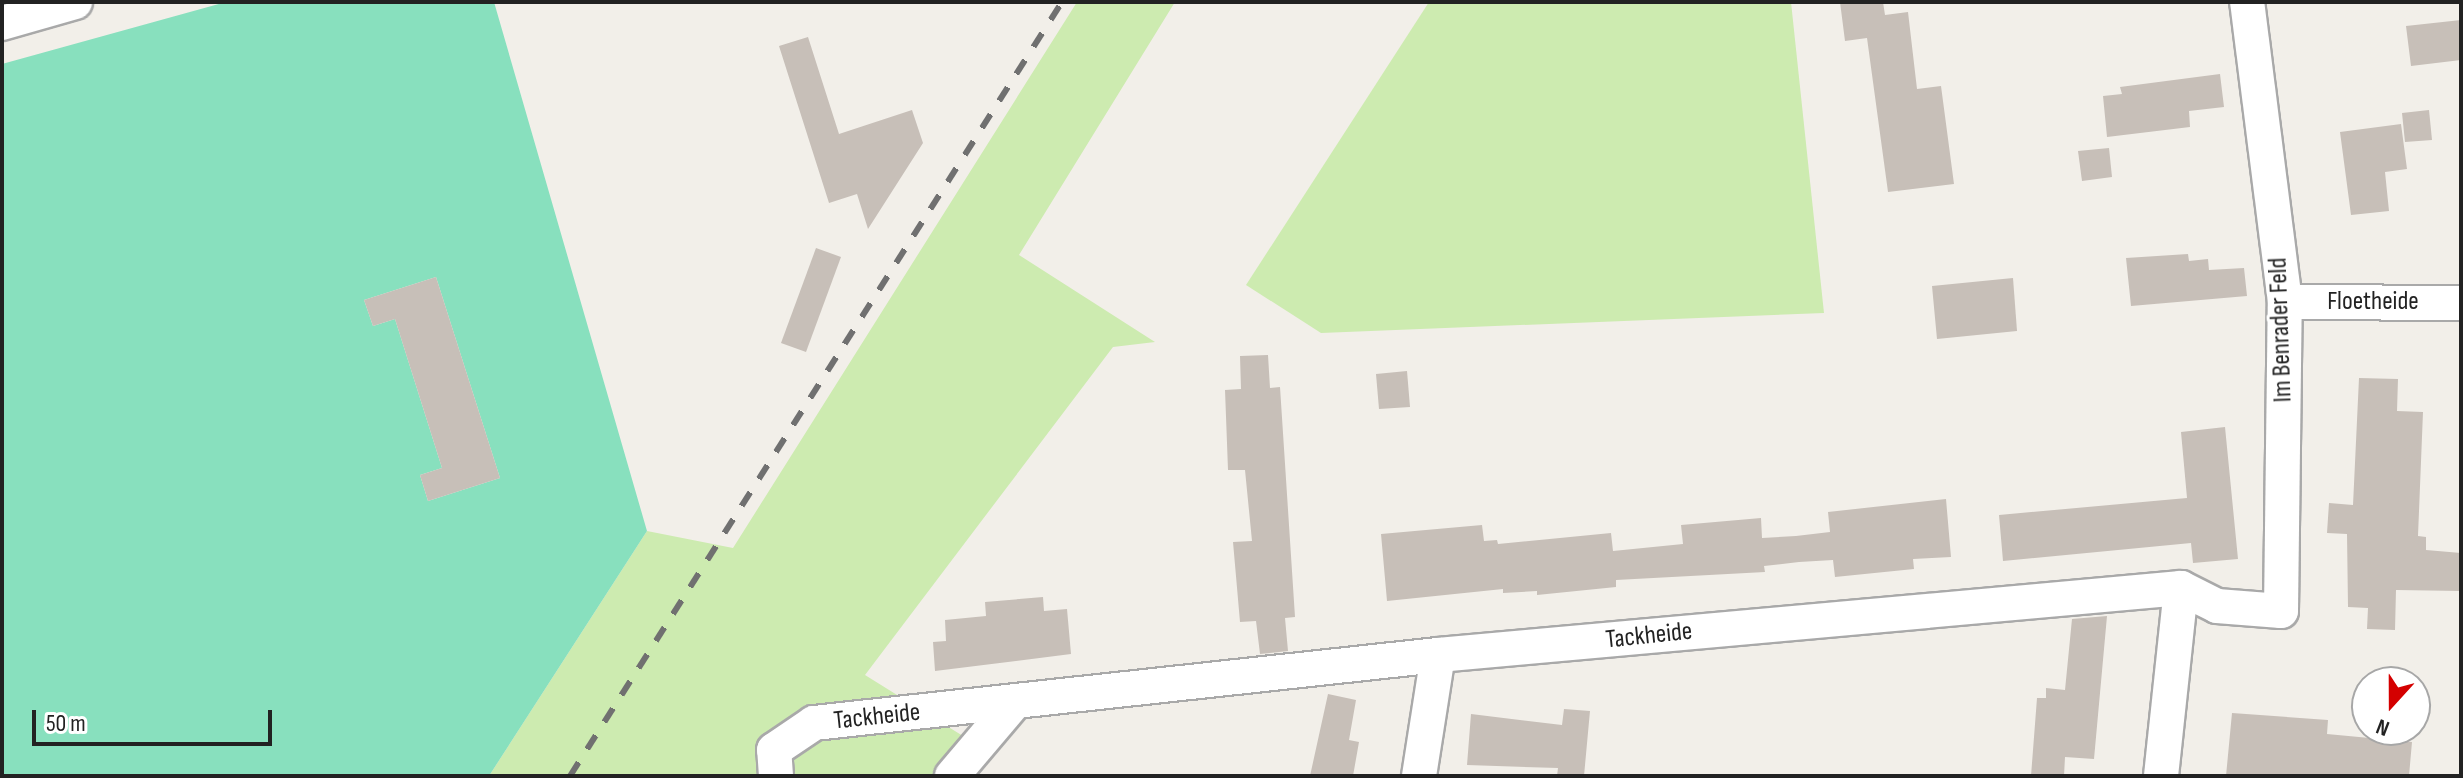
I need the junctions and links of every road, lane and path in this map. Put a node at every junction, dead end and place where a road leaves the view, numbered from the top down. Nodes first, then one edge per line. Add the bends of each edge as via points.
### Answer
1 (75, 2) edge
2 (2247, 2) edge
3 (2, 23) edge
4 (2285, 302) junction
5 (2461, 303) edge
6 (2181, 588) junction
7 (1438, 655) junction
8 (1014, 703) junction
9 (776, 776) edge
10 (952, 776) edge
11 (1419, 776) edge
12 (2161, 776) edge

1 - 3 street
2 - 4 street, Im Benrader Feld
4 - 5 street, Floetheide
4 - 6 street, Im Benrader Feld via 2281,611 2217,606
6 - 7 street, Tackheide
6 - 12 street
7 - 8 street, Tackheide
7 - 11 street
8 - 9 street, Tackheide via 814,723 774,750
8 - 10 street

